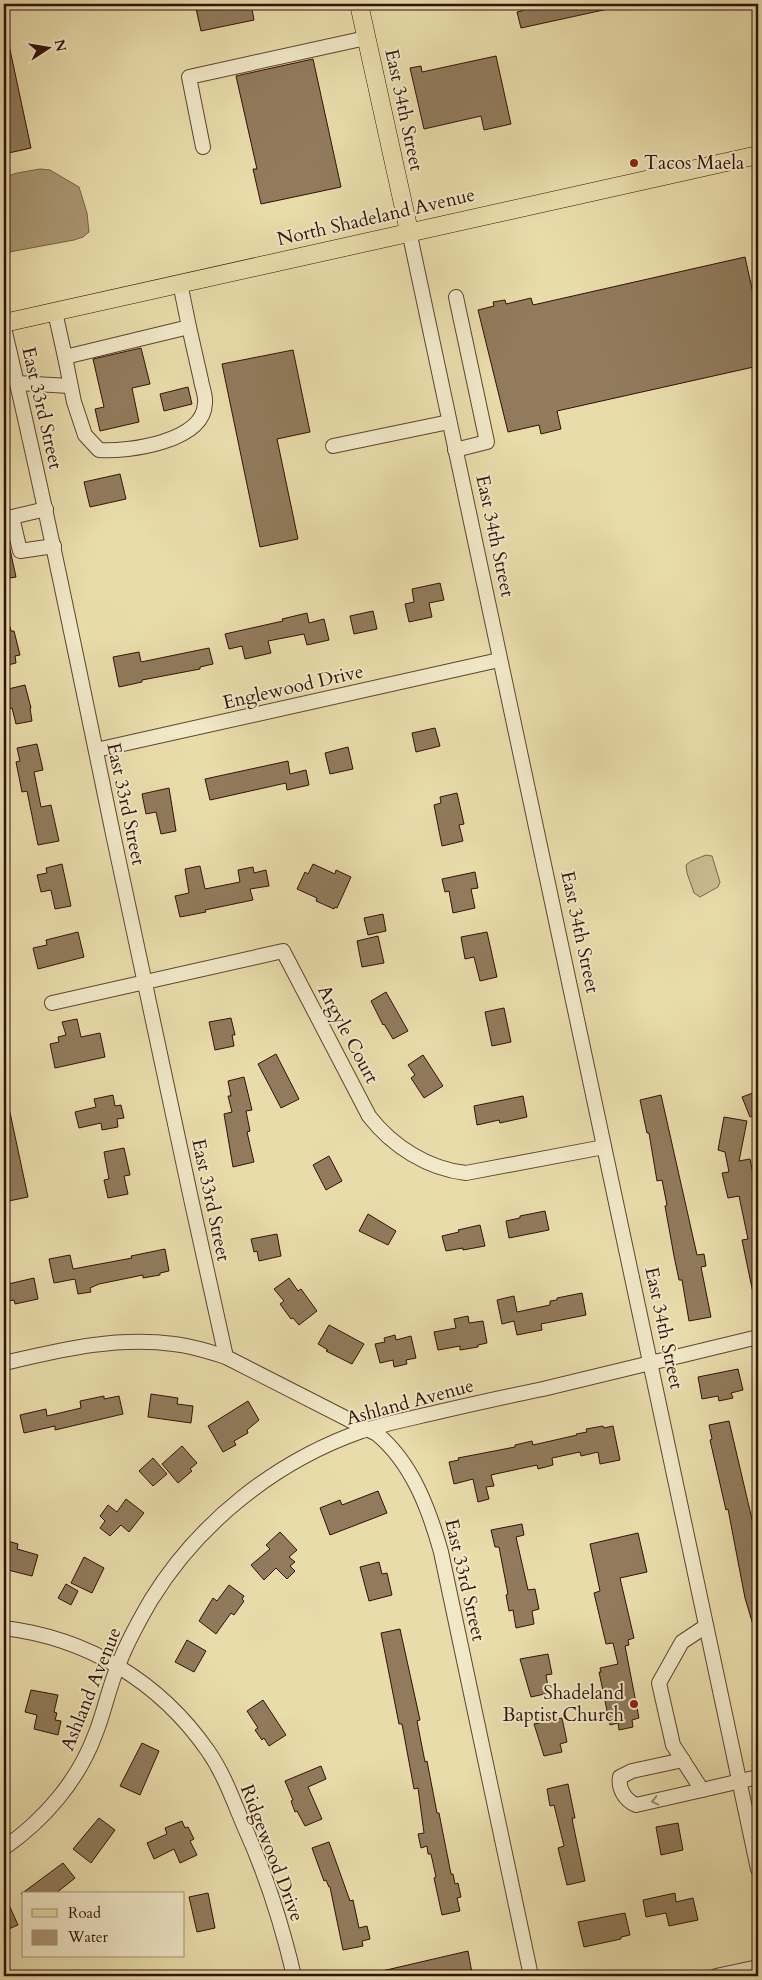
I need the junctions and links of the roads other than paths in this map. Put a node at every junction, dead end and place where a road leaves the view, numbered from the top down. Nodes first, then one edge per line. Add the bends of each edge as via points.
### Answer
1 (359, 4) edge
2 (366, 38) junction
3 (203, 147) dead end
4 (758, 155) edge
5 (408, 232) junction
6 (180, 283) junction
7 (456, 297) dead end
8 (54, 312) junction
9 (4, 323) edge
10 (189, 327) junction
11 (4, 328) edge
12 (65, 357) junction
13 (17, 383) junction
14 (70, 386) junction
15 (449, 422) junction
16 (333, 446) dead end
17 (455, 450) junction
18 (46, 509) junction
19 (54, 546) junction
20 (499, 660) junction
21 (96, 750) junction
22 (144, 982) junction
23 (52, 1003) dead end
24 (604, 1147) junction
25 (758, 1337) edge
26 (226, 1357) junction
27 (4, 1363) edge
28 (650, 1363) junction
29 (368, 1429) junction
30 (706, 1626) junction
31 (4, 1628) edge
32 (118, 1666) junction
33 (683, 1760) junction
34 (758, 1777) edge
35 (739, 1781) junction
36 (702, 1790) junction
37 (4, 1848) edge
38 (758, 1869) edge
39 (758, 1967) edge
40 (294, 1976) edge
41 (531, 1976) edge
42 (716, 1976) edge

1 - 2 main road, East 34th Street
2 - 3 street via 189,77
2 - 5 main road, East 34th Street
4 - 5 main road, North Shadeland Avenue
5 - 6 main road, North Shadeland Avenue
5 - 15 street, East 34th Street
6 - 8 main road, North Shadeland Avenue
6 - 10 street
7 - 17 street via 487,442
8 - 9 main road, North Shadeland Avenue
8 - 12 street
10 - 12 street
10 - 14 street via 206,402 202,416 189,430 170,440 117,451 99,450 85,435
11 - 13 street, East 33rd Street
12 - 14 street
13 - 14 street
13 - 18 street, East 33rd Street
15 - 16 street
15 - 17 street, East 34th Street
17 - 20 street, East 34th Street
18 - 19 street, East 33rd Street
18 - 19 street via 12,516 20,551
19 - 21 street, East 33rd Street
20 - 21 street, Englewood Drive
20 - 24 street, East 34th Street
21 - 22 street, East 33rd Street
22 - 23 street, Argyle Court
22 - 24 street, Argyle Court via 283,951 370,1116 382,1132 405,1151 451,1172 466,1173
22 - 26 street, East 33rd Street
24 - 28 street, East 34th Street
25 - 28 street, Ashland Avenue
26 - 27 street via 180,1344 134,1342 80,1346
26 - 29 street, East 33rd Street
28 - 29 street, Ashland Avenue
28 - 30 street, East 34th Street
29 - 32 street, Ashland Avenue via 288,1466 244,1496 200,1536 165,1579 133,1632
29 - 41 street, East 33rd Street via 389,1444 396,1454 418,1488 434,1525
30 - 33 street via 682,1642 658,1683 673,1745
30 - 35 street, East 34th Street
31 - 32 street, Ridgewood Drive via 66,1642
32 - 37 street, Ashland Avenue via 102,1718 80,1767 43,1815
32 - 40 street, Ridgewood Drive via 174,1710 200,1740 225,1780 265,1876
33 - 36 street
36 -> 33 street via 636,1805 628,1802 619,1785 620,1777 632,1771
34 - 35 street
35 - 36 street
35 - 38 street, East 34th Street
39 - 42 street

